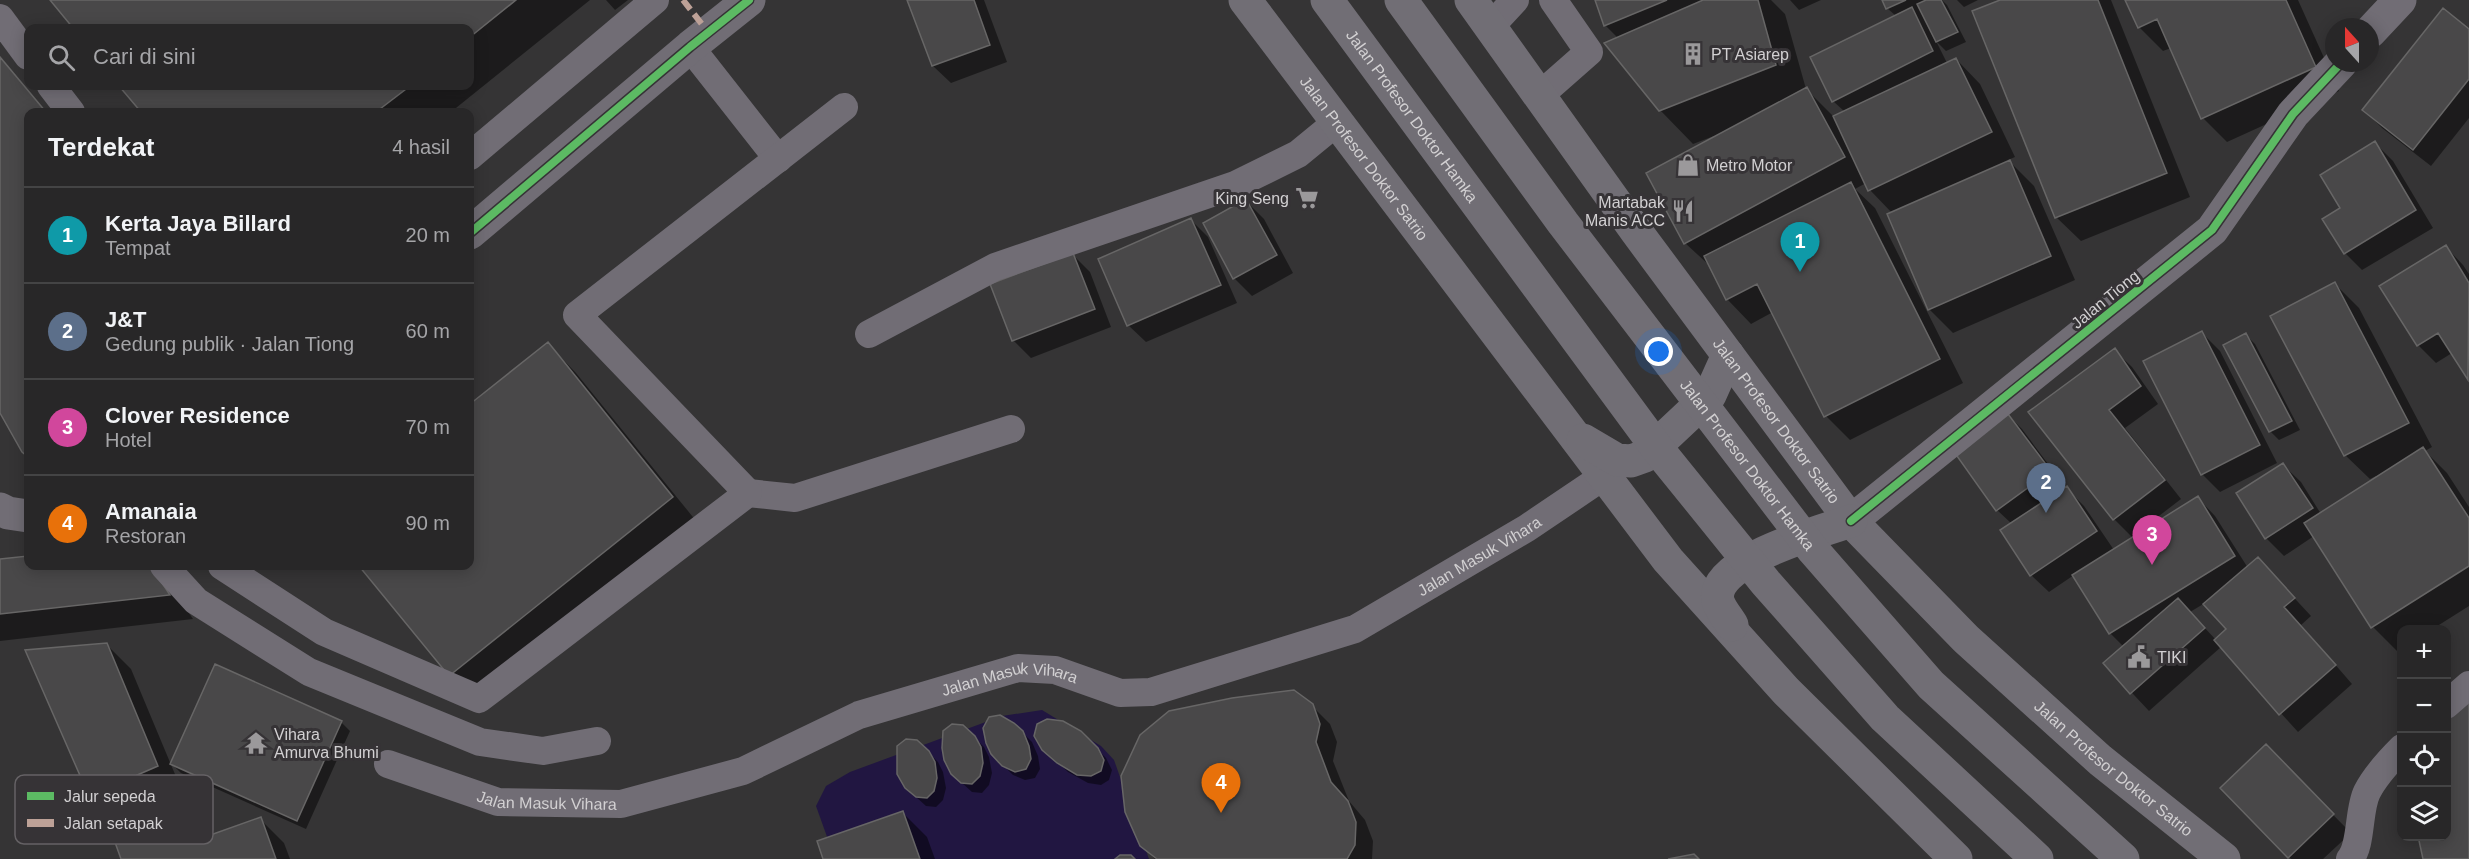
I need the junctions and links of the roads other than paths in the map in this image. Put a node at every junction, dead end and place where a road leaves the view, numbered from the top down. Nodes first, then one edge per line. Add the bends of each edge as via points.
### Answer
1 (655, 0) edge
2 (749, 0) edge
3 (1245, 0) edge
4 (1327, 0) edge
5 (1401, 0) edge
6 (1471, 0) edge
7 (1515, 0) edge
8 (1553, 0) edge
9 (2400, 0) edge
10 (0, 18) edge
11 (2379, 22) edge
12 (1490, 27) junction
13 (690, 47) junction
14 (24, 51) edge
15 (2333, 72) edge
16 (54, 90) edge
17 (1539, 96) junction
18 (844, 107) dead end
19 (68, 108) edge
20 (1337, 122) junction
21 (474, 153) edge
22 (778, 159) junction
23 (474, 230) edge
24 (869, 334) dead end
25 (1728, 355) junction
26 (1011, 429) dead end
27 (1570, 431) junction
28 (1604, 476) junction
29 (748, 493) junction
30 (0, 509) edge
31 (24, 515) edge
32 (1851, 521) junction
33 (168, 570) edge
34 (228, 570) edge
35 (1742, 643) junction
36 (2469, 685) edge
37 (2451, 701) edge
38 (597, 741) dead end
39 (2397, 753) edge
40 (388, 764) dead end
41 (2355, 857) edge
42 (1956, 859) edge
43 (2037, 859) edge
44 (2123, 859) edge
45 (2224, 859) edge

1 - 21 lane
2 - 13 street
3 - 20 main road, Jalan Profesor Doktor Satrio
4 - 43 main road, Jalan Profesor Doktor Hamka, bridge via 1653,442 1766,583 1885,718
5 - 44 main road, Jalan Profesor Doktor Hamka, bridge via 1570,232 1813,550 1931,685
6 - 12 main road, Jalan Profesor Doktor Satrio
7 - 12 lane
8 - 17 lane via 1589,52
9 - 11 street
10 - 14 lane
12 - 17 main road, Jalan Profesor Doktor Satrio
13 - 22 lane
13 - 23 street
15 - 32 street, Jalan Tiong via 2293,114 2212,230
16 - 19 lane
17 - 25 main road, Jalan Profesor Doktor Satrio
18 - 22 lane
20 - 24 lane via 1298,154 1264,172 995,267
20 - 27 main road, Jalan Profesor Doktor Satrio
22 - 29 lane via 577,315
25 - 27 main road via 1710,395 1645,456 1617,460
25 - 32 main road, Jalan Profesor Doktor Satrio
26 - 29 lane via 795,498
27 - 28 main road, Jalan Profesor Doktor Satrio
28 - 35 main road, Jalan Profesor Doktor Satrio via 1668,560
28 - 40 lane, Jalan Masuk Vihara via 1527,528 1355,629 1151,692 1120,693 1055,670 1018,668 859,715 743,771 621,804 498,802
29 - 34 lane via 479,699 324,632
30 - 31 street
32 - 35 main road via 1761,553 1726,576 1718,601
32 - 45 main road, Jalan Profesor Doktor Satrio via 1975,647 2100,759
33 - 38 lane via 196,602 309,672 480,742 543,751
35 - 42 main road, Jalan Profesor Doktor Satrio via 1786,692
36 - 37 lane
39 - 41 lane via 2366,793

